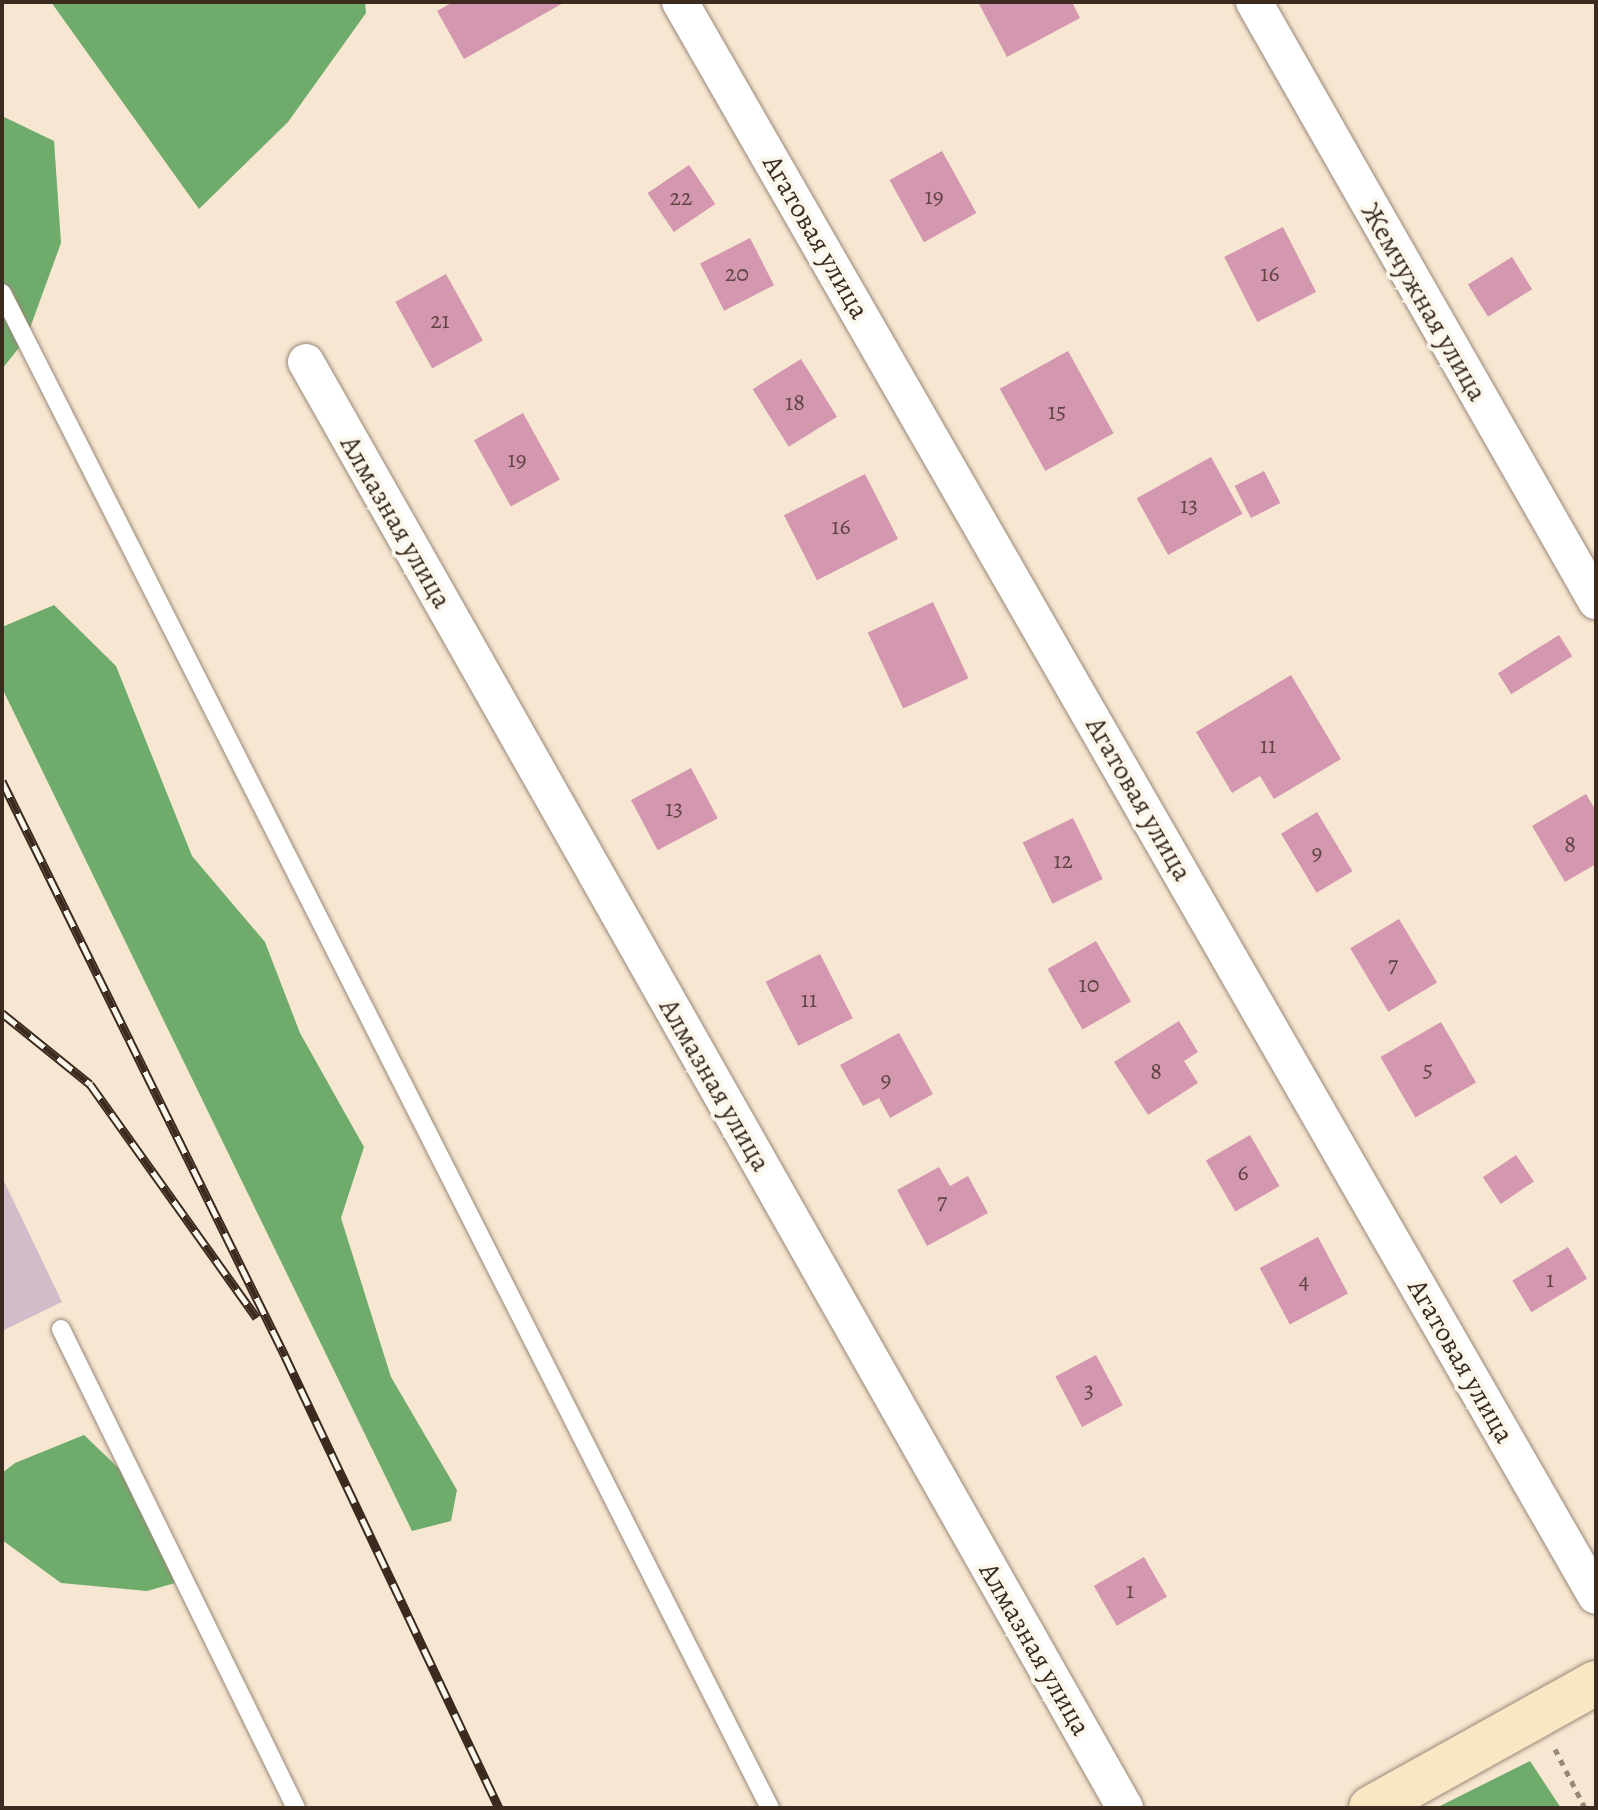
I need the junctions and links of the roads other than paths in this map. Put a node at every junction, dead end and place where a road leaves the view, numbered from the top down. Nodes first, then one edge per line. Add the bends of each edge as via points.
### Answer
1 (680, 2) edge
2 (1254, 2) edge
3 (2, 293) edge
4 (306, 362) dead end
5 (1596, 601) edge
6 (61, 1329) dead end
7 (1596, 1596) edge
8 (1596, 1683) edge
9 (296, 1808) edge
10 (770, 1808) edge
11 (1125, 1808) edge
12 (1371, 1808) edge

1 - 7 street, Агатовая улица
2 - 5 street, Жемчужная улица
3 - 10 lane
4 - 11 street, Алмазная улица
6 - 9 lane
8 - 12 street

